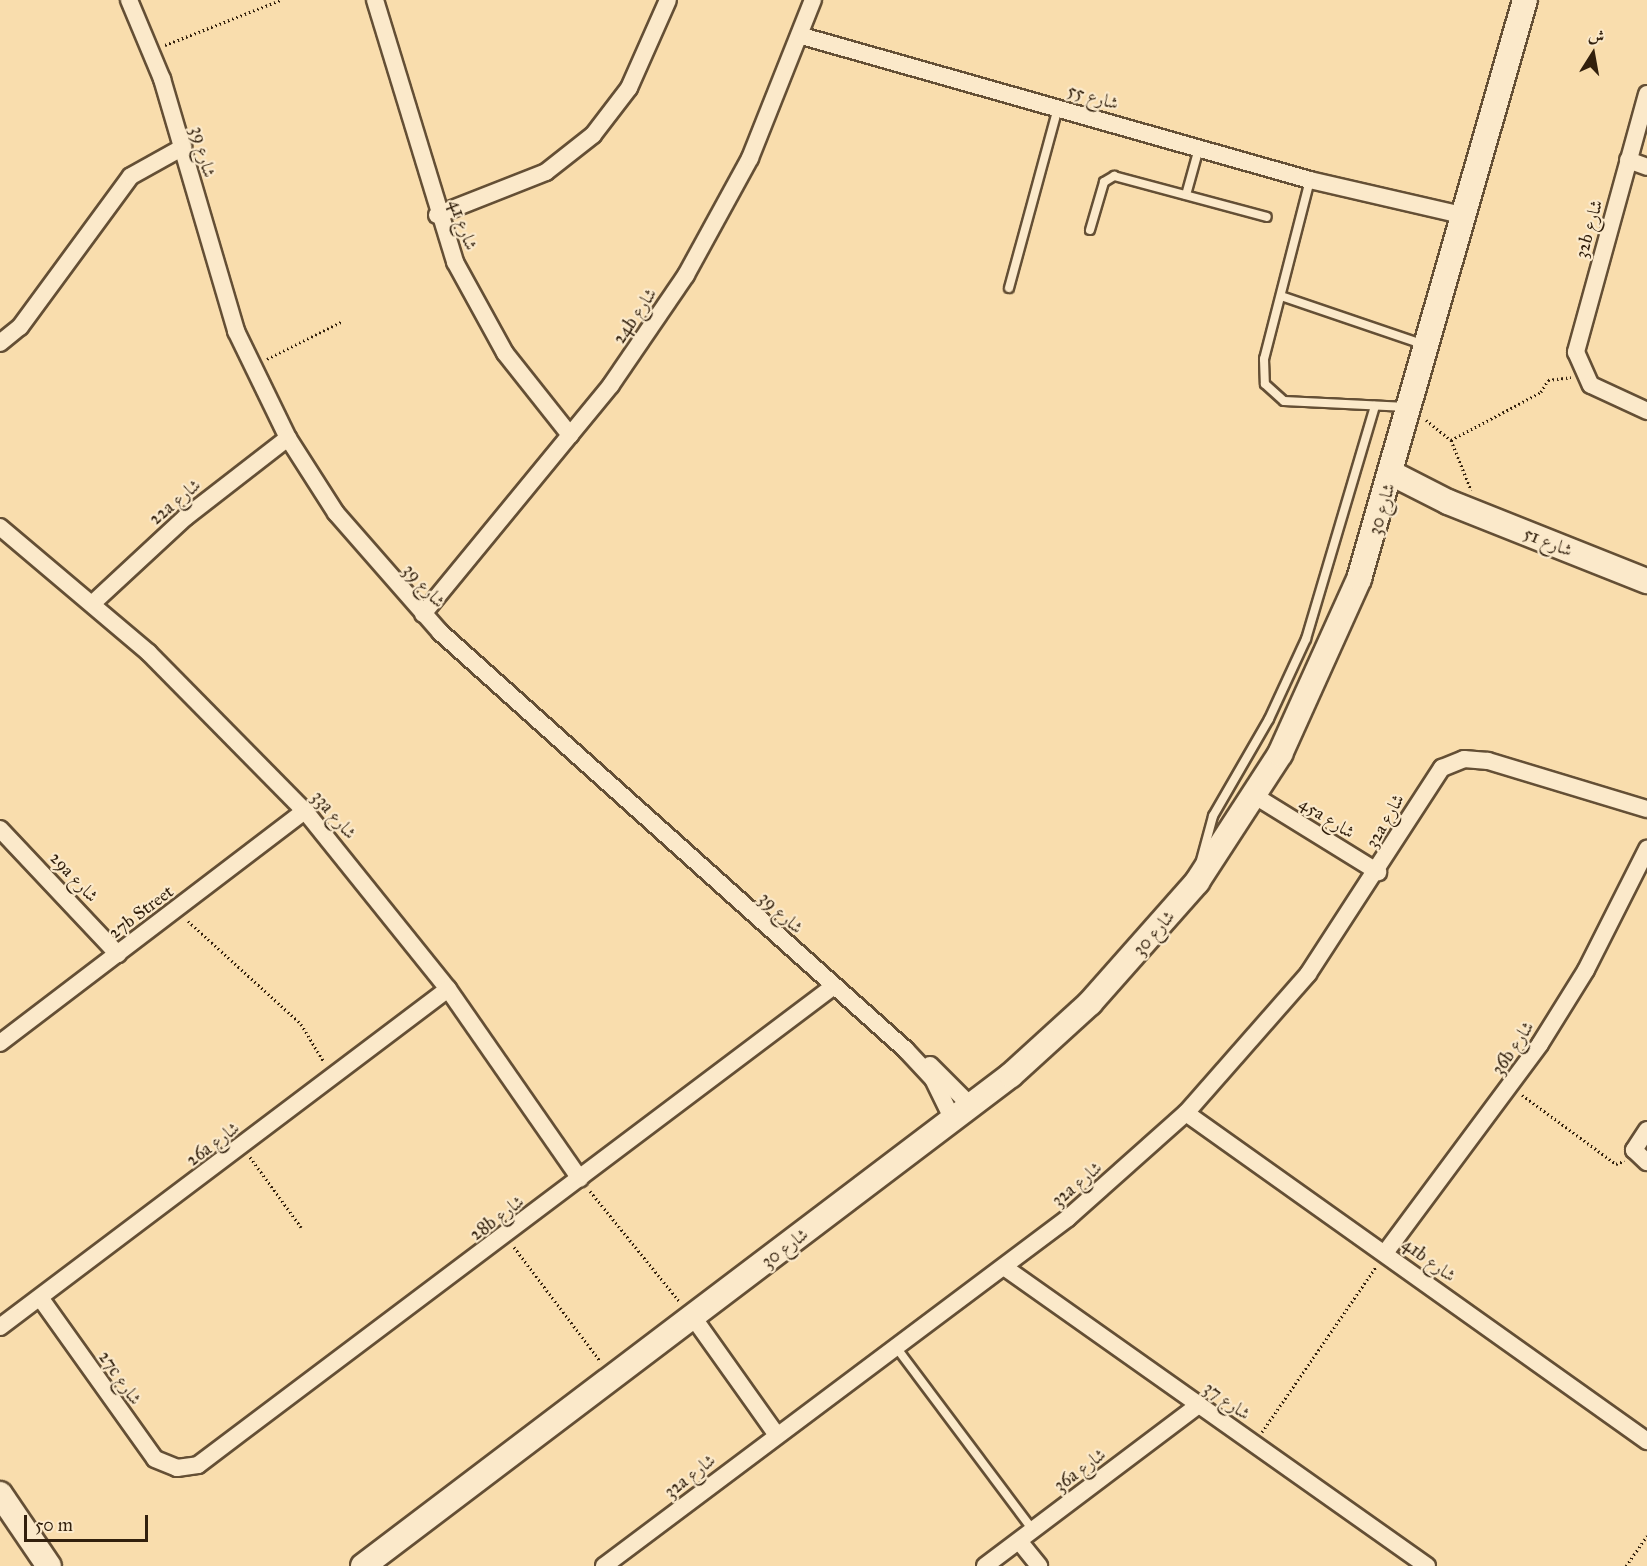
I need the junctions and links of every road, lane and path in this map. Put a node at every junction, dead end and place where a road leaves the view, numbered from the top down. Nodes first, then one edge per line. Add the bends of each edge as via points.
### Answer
1 (129, 0) edge
2 (281, 0) edge
3 (375, 0) edge
4 (668, 0) edge
5 (813, 0) edge
6 (1525, 0) edge
7 (802, 36) junction
8 (151, 51) junction
9 (1647, 94) edge
10 (1059, 108) junction
11 (183, 147) junction
12 (1199, 148) junction
13 (1628, 160) junction
14 (1647, 167) edge
15 (1310, 180) junction
16 (1186, 195) junction
17 (437, 215) junction
18 (1267, 217) dead end
19 (1461, 221) junction
20 (1090, 230) dead end
21 (1010, 288) dead end
22 (1281, 296) junction
23 (344, 321) dead end
24 (0, 343) edge
25 (1427, 345) junction
26 (252, 367) junction
27 (1582, 375) junction
28 (1375, 406) junction
29 (1410, 408) junction
30 (1647, 411) edge
31 (570, 435) junction
32 (288, 438) junction
33 (1451, 440) junction
34 (1391, 481) junction
35 (1481, 516) junction
36 (0, 527) edge
37 (1647, 581) edge
38 (93, 603) junction
39 (423, 614) junction
40 (1256, 796) junction
41 (1647, 809) edge
42 (306, 811) junction
43 (0, 829) edge
44 (1647, 849) edge
45 (1378, 872) junction
46 (1197, 882) junction
47 (178, 909) junction
48 (118, 954) junction
49 (834, 986) junction
50 (448, 989) junction
51 (0, 1043) edge
52 (333, 1077) junction
53 (1510, 1087) junction
54 (962, 1113) junction
55 (1186, 1113) junction
56 (1647, 1130) edge
57 (241, 1146) junction
58 (1642, 1159) edge
59 (580, 1179) junction
60 (301, 1227) dead end
61 (506, 1236) junction
62 (1385, 1253) junction
63 (1004, 1268) junction
64 (41, 1299) junction
65 (693, 1317) junction
66 (0, 1327) edge
67 (895, 1347) junction
68 (612, 1378) junction
69 (1199, 1405) junction
70 (776, 1434) junction
71 (1647, 1441) edge
72 (1255, 1444) junction
73 (177, 1468) joint
74 (0, 1494) edge
75 (1033, 1530) junction
76 (1647, 1536) edge
77 (1019, 1541) junction
78 (49, 1566) edge
79 (363, 1566) edge
80 (604, 1566) edge
81 (986, 1566) edge
82 (1039, 1566) edge
83 (1427, 1566) edge
84 (1626, 1566) edge

1 - 8 street, شارع 39
2 - 8 path
3 - 17 street, شارع 41
4 - 17 street via 628,88 593,135 546,172
5 - 7 street, 24b شارع
6 - 19 street, شارع 30
7 - 10 street, شارع 55
7 - 31 street, 24b شارع via 719,217 650,331
8 - 11 street, شارع 39
9 - 13 street, 32b شارع
10 - 12 street, شارع 55
10 - 21 lane
11 - 24 street via 131,176 20,327
11 - 26 street, شارع 39 via 216,275
12 - 15 street, شارع 55
12 - 16 lane
13 - 14 street
13 - 27 street, 32b شارع via 1578,340
15 - 19 street, شارع 55
15 - 22 lane
16 - 18 lane
16 - 20 lane via 1108,178
17 - 31 street, شارع 41 via 477,309
19 - 25 street, شارع 30
22 - 25 lane
22 - 28 lane via 1262,372 1272,395 1297,403
23 - 26 path
25 - 29 street, شارع 30
26 - 32 street, شارع 39
27 - 30 street via 1601,392
27 - 33 path via 1548,380 1541,392
28 - 29 lane
28 - 46 lane via 1306,639 1269,719 1213,816
29 - 33 path
29 - 34 street, شارع 30
31 - 39 street, 24b شارع
32 - 38 street, 22a شارع via 186,517
32 - 39 street, شارع 39 via 336,513
33 - 35 path
34 - 35 street, شارع 51
34 - 40 street, شارع 30 via 1327,659
35 - 37 street, شارع 51
36 - 38 street, 33a شارع
38 - 42 street, 33a شارع via 203,704
39 - 49 street, شارع 39
40 - 45 street, 45a شارع
40 - 46 street, شارع 30
41 - 45 street, 32a شارع via 1488,761 1464,759 1434,776
42 - 47 street, 27b Street
42 - 50 street, 33a شارع
43 - 48 street, 29a شارع
44 - 53 street, 36b شارع via 1586,970
45 - 55 street, 32a شارع via 1276,1014
46 - 54 street, شارع 30 via 1090,1003
47 - 48 street, 27b Street
47 - 52 path via 301,1024
48 - 51 street, 27b Street
49 - 54 street, شارع 39 via 906,1050
49 - 59 street, 28b شارع
50 - 52 street, 26a شارع
50 - 59 street, 33a شارع
52 - 57 street, 26a شارع
53 - 58 path via 1616,1164
53 - 62 street, 36b شارع
54 - 65 street, شارع 30
55 - 62 street, 41b شارع
55 - 63 street, 32a شارع
56 - 58 street via 1635,1148
57 - 60 path
57 - 64 street, 26a شارع
59 - 61 street, 28b شارع
59 - 65 path
61 - 68 path
61 - 73 street, 28b شارع via 209,1459
62 - 71 street, 41b شارع
62 - 72 path
63 - 67 street, 32a شارع
63 - 69 street, شارع 37
64 - 66 street, 26a شارع
64 - 73 street, 27c شارع via 147,1450
65 - 68 street, شارع 30
65 - 70 street
67 - 70 street, 32a شارع
67 - 75 lane
68 - 79 street, شارع 30
69 - 72 street, شارع 37
69 - 75 street, 36a شارع
70 - 80 street, 32a شارع
72 - 83 street, شارع 37
74 - 78 street
75 - 77 street, 36a شارع
76 - 84 path
77 - 81 street, 36a شارع
77 - 82 street

